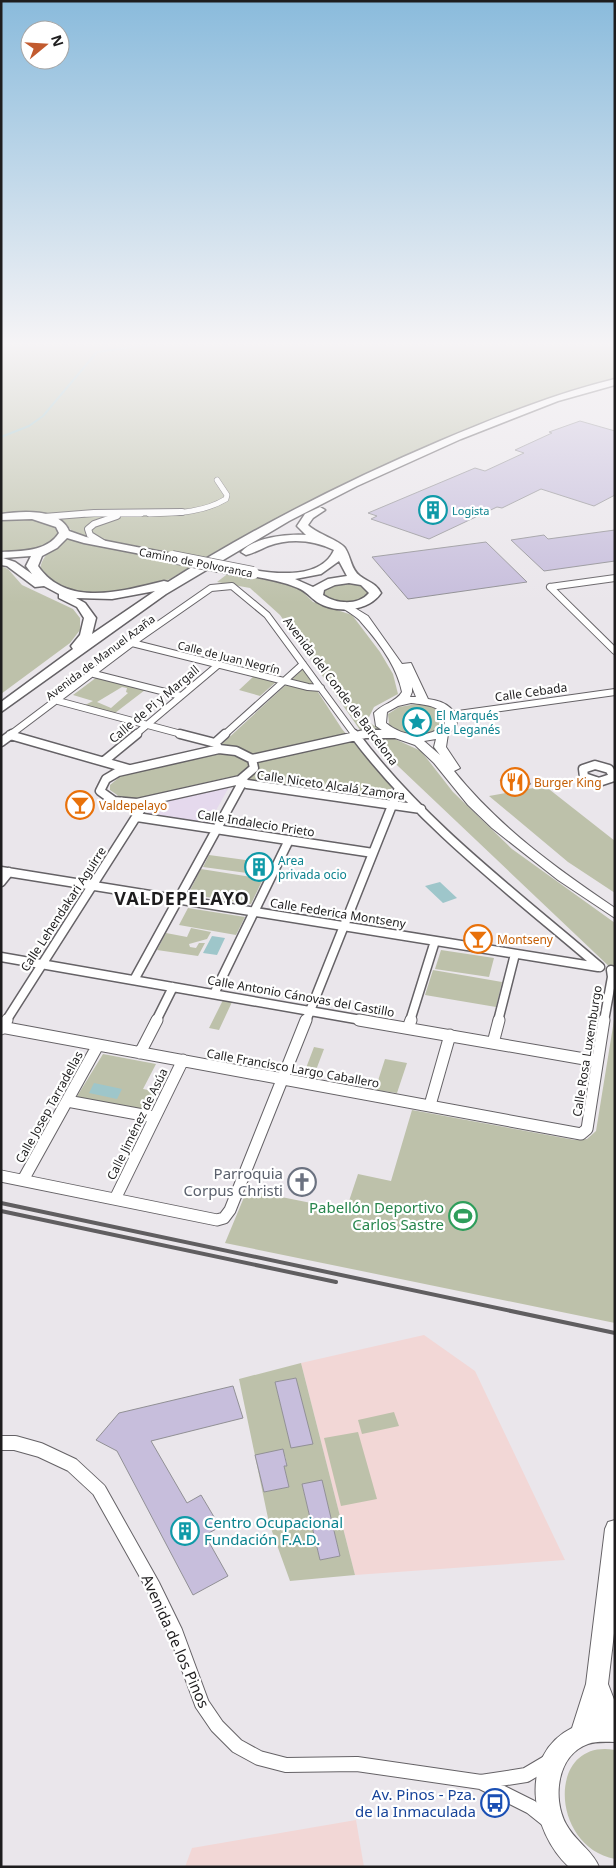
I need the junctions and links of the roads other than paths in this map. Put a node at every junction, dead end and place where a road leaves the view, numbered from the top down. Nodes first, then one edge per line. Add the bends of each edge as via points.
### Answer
1 (478, 429) edge
2 (491, 429) edge
3 (378, 478) junction
4 (217, 480) dead end
5 (126, 513) junction
6 (79, 514) junction
7 (1, 517) edge
8 (43, 517) junction
9 (62, 529) junction
10 (245, 541) junction
11 (107, 544) junction
12 (336, 546) junction
13 (50, 547) junction
14 (1, 555) edge
15 (172, 557) joint
16 (1, 561) edge
17 (344, 563) junction
18 (257, 574) junction
19 (615, 578) edge
20 (195, 579) junction
21 (283, 579) junction
22 (330, 581) junction
23 (358, 581) junction
24 (39, 585) junction
25 (211, 588) joint
26 (317, 595) junction
27 (369, 600) junction
28 (345, 605) junction
29 (132, 643) junction
30 (615, 651) edge
31 (303, 664) junction
32 (218, 665) junction
33 (58, 666) junction
34 (94, 674) junction
35 (284, 680) junction
36 (321, 688) junction
37 (615, 692) edge
38 (181, 696) junction
39 (58, 701) junction
40 (423, 701) junction
41 (401, 702) junction
42 (1, 708) edge
43 (451, 715) junction
44 (1, 718) edge
45 (380, 724) junction
46 (147, 725) junction
47 (443, 732) junction
48 (365, 734) junction
49 (394, 734) junction
50 (10, 735) junction
51 (356, 736) junction
52 (409, 737) junction
53 (1, 742) edge
54 (217, 746) junction
55 (252, 759) junction
56 (104, 761) junction
57 (129, 769) junction
58 (241, 781) junction
59 (399, 788) junction
60 (143, 802) junction
61 (392, 805) junction
62 (421, 809) junction
63 (136, 817) junction
64 (218, 829) junction
65 (289, 840) junction
66 (372, 852) junction
67 (5, 871) edge
68 (1, 882) edge
69 (92, 886) junction
70 (178, 899) junction
71 (615, 903) edge
72 (254, 912) junction
73 (615, 914) edge
74 (343, 926) junction
75 (436, 941) junction
76 (515, 954) junction
77 (1, 957) edge
78 (42, 964) junction
79 (600, 967) junction
80 (613, 968) edge
81 (134, 980) junction
82 (173, 987) junction
83 (214, 994) junction
84 (309, 1011) junction
85 (2, 1028) edge
86 (408, 1028) junction
87 (450, 1036) junction
88 (493, 1043) junction
89 (98, 1045) junction
90 (140, 1053) junction
91 (183, 1060) junction
92 (596, 1061) junction
93 (282, 1079) junction
94 (67, 1101) junction
95 (430, 1106) junction
96 (154, 1117) junction
97 (581, 1134) joint
98 (1, 1176) edge
99 (23, 1180) junction
100 (114, 1199) junction
101 (1, 1443) edge
102 (615, 1529) edge
103 (597, 1684) junction
104 (615, 1723) edge
105 (615, 1730) edge
106 (581, 1734) junction
107 (553, 1760) junction
108 (481, 1782) junction
109 (551, 1823) junction
110 (587, 1867) edge

1 - 10 highway via 413,455
2 - 3 highway
3 - 12 highway via 303,522 304,529
3 - 20 highway via 316,508
4 - 5 street via 227,495 217,504 180,512
5 - 6 street
5 - 11 street via 88,529 90,535
6 - 8 street
6 - 9 street via 63,518 60,521
7 - 8 highway
8 - 9 highway
9 - 11 highway, Camino de Polvoranca
9 - 13 highway via 59,541
10 - 13 highway via 176,579 135,594 115,596 74,594 45,583 32,566 37,554
10 - 33 highway via 185,576
11 - 13 highway, Camino de Polvoranca via 78,542
11 - 15 highway, Camino de Polvoranca
12 - 17 highway
12 - 18 highway via 333,563 313,572 284,576
12 - 20 highway via 304,538 270,542 258,545
13 - 14 highway, Camino de Polvoranca
14 - 24 highway via 24,565
15 - 18 highway, Camino de Polvoranca, bridge
16 - 24 highway via 11,564
17 - 22 highway
17 - 23 highway
18 - 21 highway, Camino de Polvoranca
19 - 30 street via 550,587
20 - 44 highway
21 - 22 highway, Camino de Polvoranca
21 - 26 highway, Camino de Polvoranca via 305,586
22 - 23 highway
22 - 26 highway via 318,588
23 - 27 highway via 374,589
24 - 33 highway via 81,605 90,618 86,636
25 - 29 street, Avenida de Manuel Azaña
25 - 31 street, Avenida del Conde de Barcelona via 232,586 237,590 267,615
26 - 28 highway, Camino de Polvoranca via 327,602
27 - 28 highway
27 - 40 main road via 371,616 400,652
28 - 41 main road via 364,618 396,664 407,692
29 - 32 street, Calle de Juan Negrín
29 - 34 street, Avenida de Manuel Azaña
31 - 35 street
31 - 36 street, Avenida del Conde de Barcelona
32 - 35 street, Calle de Juan Negrín
32 - 38 street, Calle de Pi y Margall
33 - 42 highway
34 - 38 street
34 - 39 street, Avenida de Manuel Azaña
35 - 36 street, Calle de Juan Negrín
35 - 54 street
36 - 51 street, Avenida del Conde de Barcelona
37 - 43 street, Calle Cebada
38 - 46 street, Calle de Pi y Margall
39 - 46 street
39 - 50 street, Avenida de Manuel Azaña
40 - 41 main road
40 - 43 main road via 440,706
41 - 45 main road via 384,708 380,713
43 - 47 main road via 451,725
45 - 48 street
45 - 49 main road
46 - 54 street
46 - 56 street, Calle de Pi y Margall
47 - 52 main road via 422,738
47 - 71 main road via 440,748 484,801 546,856
48 - 49 street
48 - 51 street
49 - 52 main road
50 - 53 street, Avenida de Manuel Azaña
50 - 56 street
51 - 55 street
51 - 59 street, Avenida del Conde de Barcelona
52 - 73 main road via 428,749 465,795 522,847
54 - 55 street
54 - 57 street
55 - 58 street via 254,768
56 - 57 street
57 - 60 street via 106,778 100,791 114,801 128,804
58 - 60 street
58 - 61 street, Calle Niceto Alcalá Zamora
58 - 64 street
59 - 61 street
59 - 62 street, Avenida del Conde de Barcelona
60 - 63 street, Calle Lehendakari Aguirre
61 - 62 street, Calle Niceto Alcalá Zamora
61 - 66 street
62 - 79 street, Avenida del Conde de Barcelona
63 - 64 street, Calle Indalecio Prieto
63 - 69 street, Calle Lehendakari Aguirre
64 - 65 street, Calle Indalecio Prieto
64 - 70 street
65 - 66 street, Calle Indalecio Prieto
65 - 72 street
66 - 74 street
67 - 68 street
67 - 69 street, Calle Federica Montseny
69 - 70 street, Calle Federica Montseny
69 - 78 street, Calle Lehendakari Aguirre
70 - 72 street, Calle Federica Montseny
70 - 81 street
72 - 74 street, Calle Federica Montseny
72 - 83 street
74 - 75 street, Calle Federica Montseny
74 - 84 street
75 - 76 street, Calle Federica Montseny
75 - 86 street
76 - 79 street, Calle Federica Montseny
76 - 88 street
77 - 78 street, Calle Antonio Cánovas del Castillo
78 - 81 street, Calle Antonio Cánovas del Castillo
78 - 85 street, Calle Lehendakari Aguirre
79 - 80 street, Calle Federica Montseny
80 - 92 street, Calle Rosa Luxemburgo
81 - 82 street, Calle Antonio Cánovas del Castillo
82 - 83 street, Calle Antonio Cánovas del Castillo
82 - 90 street
83 - 84 street, Calle Antonio Cánovas del Castillo
84 - 86 street, Calle Antonio Cánovas del Castillo
84 - 93 street
85 - 89 street, Calle Francisco Largo Caballero
86 - 87 street, Calle Antonio Cánovas del Castillo
87 - 88 street, Calle Antonio Cánovas del Castillo
87 - 95 street
88 - 92 street, Calle Antonio Cánovas del Castillo
89 - 90 street, Calle Francisco Largo Caballero
89 - 94 street, Calle Josep Tarradellas
90 - 91 street, Calle Francisco Largo Caballero
91 - 93 street, Calle Francisco Largo Caballero
91 - 96 street, Calle Jiménez de Asúa
92 - 97 street, Calle Rosa Luxemburgo via 586,1129
93 - 95 street, Calle Francisco Largo Caballero
93 - 100 street via 224,1218 217,1220
94 - 96 street
94 - 99 street, Calle Josep Tarradellas
95 - 97 street, Calle Francisco Largo Caballero
96 - 100 street, Calle Jiménez de Asúa
98 - 99 street
99 - 100 street
101 - 108 street, Avenida de los Pinos via 16,1443 40,1450 72,1465 99,1490 175,1631 202,1704 217,1726 237,1746 259,1758 286,1765 357,1764
102 - 103 main road
103 - 104 main road
103 - 106 main road
105 - 106 main road via 600,1729
106 - 107 main road via 566,1743
107 - 108 street, Avenida de los Pinos via 526,1775
107 - 109 main road via 546,1779
108 - 109 street, Avenida de los Pinos via 531,1806
109 - 110 main road via 562,1843

